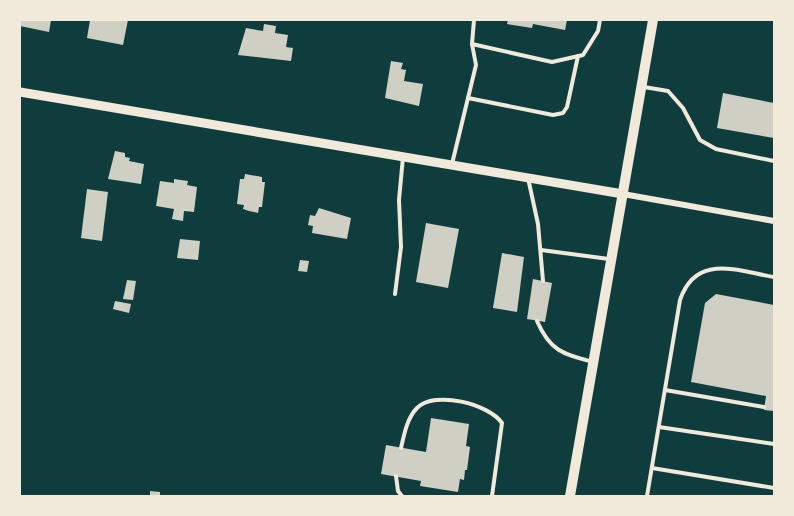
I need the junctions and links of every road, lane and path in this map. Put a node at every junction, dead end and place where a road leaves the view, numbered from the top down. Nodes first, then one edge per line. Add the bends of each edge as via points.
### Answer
1 (474, 20) edge
2 (600, 20) edge
3 (653, 20) edge
4 (472, 44) junction
5 (578, 56) junction
6 (642, 86) junction
7 (20, 92) edge
8 (468, 98) junction
9 (403, 156) junction
10 (774, 161) edge
11 (452, 164) junction
12 (528, 177) junction
13 (623, 194) junction
14 (774, 221) edge
15 (542, 250) junction
16 (612, 260) junction
17 (774, 277) edge
18 (543, 281) dead end
19 (395, 294) dead end
20 (537, 321) dead end
21 (594, 362) junction
22 (665, 390) junction
23 (764, 407) dead end
24 (659, 427) junction
25 (774, 444) edge
26 (401, 448) dead end
27 (652, 468) junction
28 (396, 476) dead end
29 (774, 488) edge
30 (402, 496) edge
31 (492, 496) edge
32 (570, 496) edge
33 (647, 496) edge

1 - 4 lane
2 - 5 lane via 593,39 583,55
3 - 6 main road
4 - 5 lane via 552,62
4 - 8 lane via 476,65
5 - 8 lane via 563,113 553,115
6 - 10 lane via 668,91 683,108 700,140 716,149
6 - 13 main road
7 - 9 street
8 - 11 lane
9 - 11 street
9 - 19 lane via 399,200 401,247
11 - 12 street
12 - 13 street
12 - 15 lane
13 - 14 street
13 - 16 main road
15 - 16 lane
15 - 18 lane
16 - 21 main road
17 - 22 lane via 724,268 694,275 680,300
20 - 21 lane via 553,348
21 - 32 main road
22 - 23 lane
22 - 24 lane
24 - 25 lane
24 - 27 lane
26 - 31 lane via 415,409 427,401 479,406 495,413 502,423
27 - 29 lane
27 - 33 lane
28 - 30 lane

